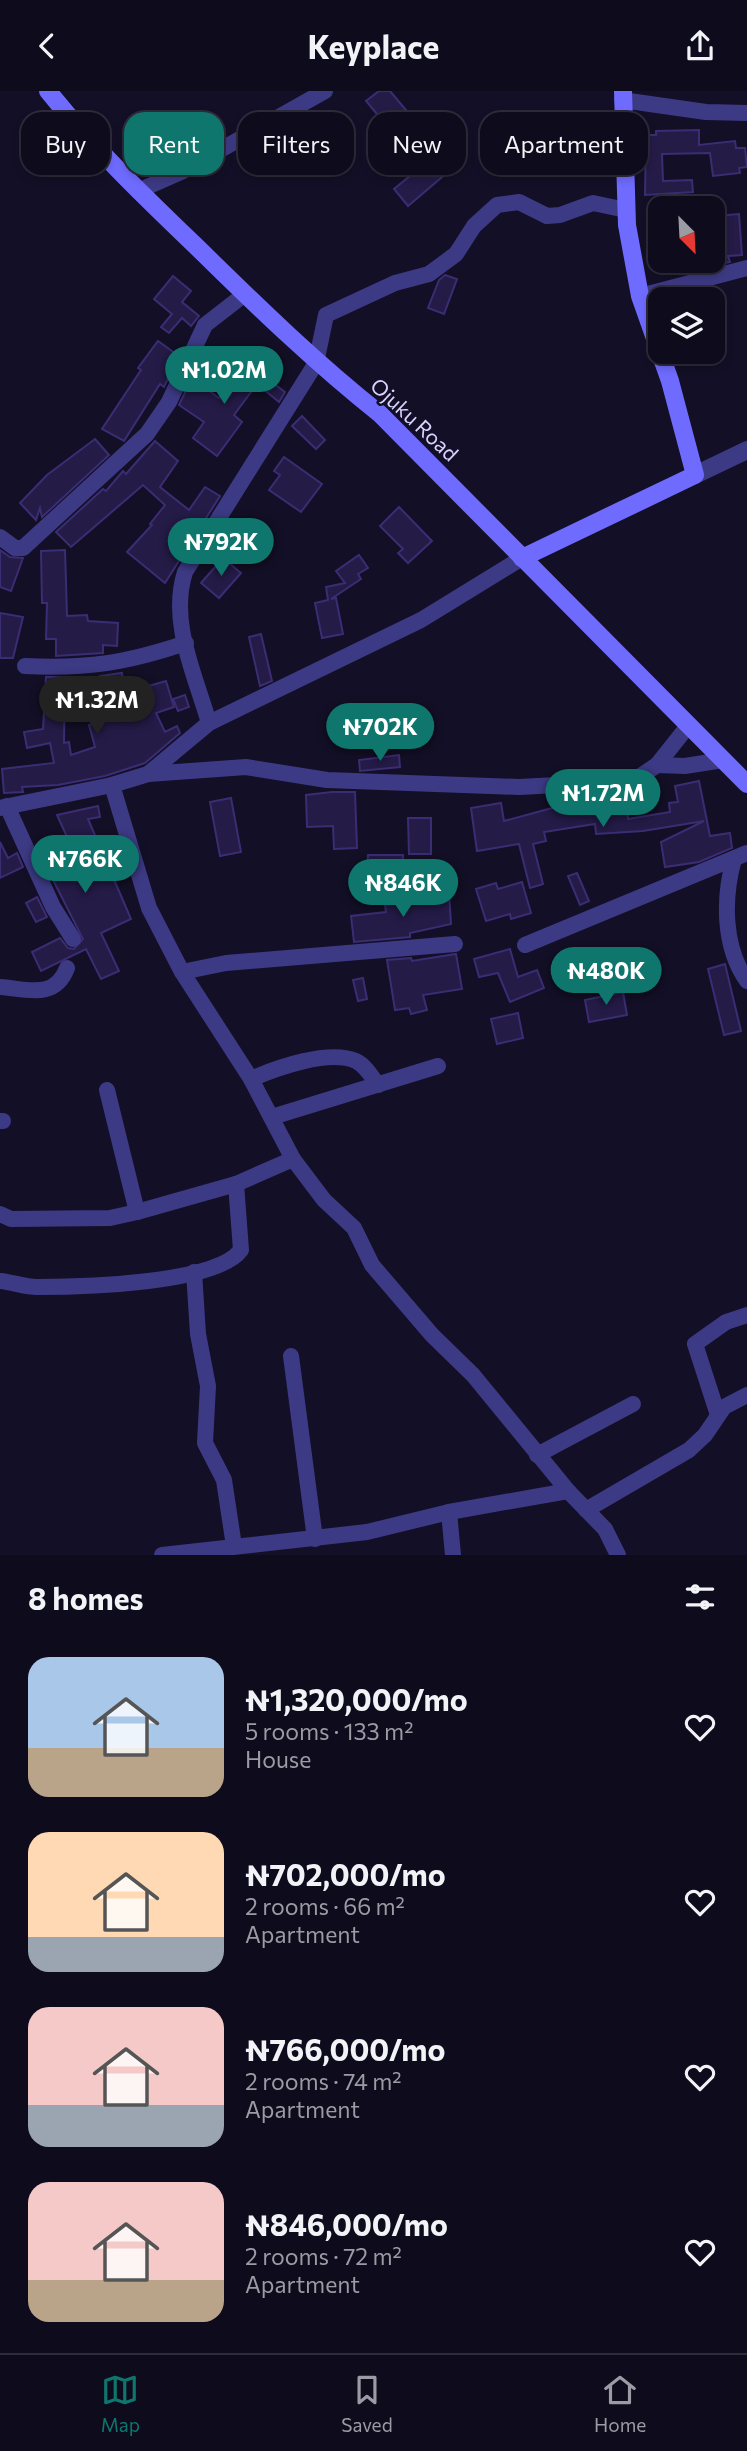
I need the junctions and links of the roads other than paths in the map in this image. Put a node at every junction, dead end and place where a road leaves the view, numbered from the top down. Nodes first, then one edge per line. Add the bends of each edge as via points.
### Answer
1 (48, 91) edge
2 (325, 91) edge
3 (622, 95) edge
4 (747, 113) edge
5 (138, 191) junction
6 (626, 210) junction
7 (747, 268) edge
8 (245, 294) junction
9 (640, 296) junction
10 (316, 363) junction
11 (747, 450) edge
12 (695, 475) junction
13 (0, 537) edge
14 (522, 558) junction
15 (186, 643) junction
16 (25, 666) dead end
17 (209, 723) junction
18 (688, 726) junction
19 (723, 760) junction
20 (657, 765) junction
21 (148, 774) junction
22 (747, 784) edge
23 (112, 785) junction
24 (4, 807) edge
25 (740, 856) edge
26 (73, 939) dead end
27 (455, 944) dead end
28 (525, 945) dead end
29 (67, 968) dead end
30 (182, 972) junction
31 (747, 981) edge
32 (0, 987) edge
33 (438, 1066) dead end
34 (251, 1079) junction
35 (378, 1084) junction
36 (107, 1090) dead end
37 (272, 1117) junction
38 (293, 1159) junction
39 (236, 1184) junction
40 (137, 1212) junction
41 (0, 1214) edge
42 (194, 1272) junction
43 (0, 1281) edge
44 (747, 1315) edge
45 (290, 1356) dead end
46 (747, 1395) edge
47 (633, 1404) dead end
48 (718, 1415) junction
49 (537, 1455) junction
50 (568, 1491) junction
51 (586, 1510) junction
52 (449, 1512) junction
53 (315, 1539) junction
54 (234, 1546) junction
55 (162, 1555) edge
56 (453, 1555) edge
57 (618, 1555) edge

1 - 5 main road, Ojuku Road
2 - 5 street via 181,172
3 - 4 street via 706,112
3 - 6 main road
5 - 8 main road, Ojuku Road
6 - 9 main road
6 - 10 street via 593,203 548,216 519,202 497,205 474,226 456,254 429,274 395,283 326,315
7 - 9 street
8 - 10 main road, Ojuku Road
8 - 13 street via 205,324 170,402 129,452 23,548
9 - 12 main road via 670,381
10 - 14 main road, Ojuku Road via 380,414
10 - 15 street via 185,572 178,615
11 - 12 street
12 - 14 main road
14 - 17 street via 421,620
14 - 18 main road, Ojuku Road
15 - 16 street via 103,666
15 - 17 street
17 - 21 street
18 - 19 main road, Ojuku Road
18 - 20 street
19 - 20 street
19 - 22 main road, Ojuku Road
20 - 21 street via 633,781 519,787 327,780 246,767
21 - 23 street
23 - 24 street
23 - 30 street via 149,908
24 - 26 street
25 - 28 street
25 - 31 street via 727,893 729,933 736,965
27 - 30 street via 226,963
29 - 32 street via 59,984 46,991
30 - 34 street
33 - 35 street
34 - 35 street via 295,1062 344,1058 360,1063
34 - 37 street
35 - 37 street
36 - 40 street
37 - 38 street
38 - 39 street
38 - 49 street via 354,1228 372,1265 432,1335 473,1374
39 - 40 street
39 - 42 street via 241,1250 234,1260
40 - 41 street via 66,1220 11,1219
42 - 43 street via 111,1284 37,1287
42 - 54 street via 198,1334 208,1386 205,1443 224,1480
44 - 48 street via 726,1322 695,1345
45 - 53 street
46 - 48 street via 733,1400
47 - 49 street
48 - 51 street via 689,1450
49 - 50 street
50 - 51 street
50 - 52 street
51 - 57 street via 605,1529
52 - 53 street
52 - 56 street
53 - 54 street
54 - 55 street

